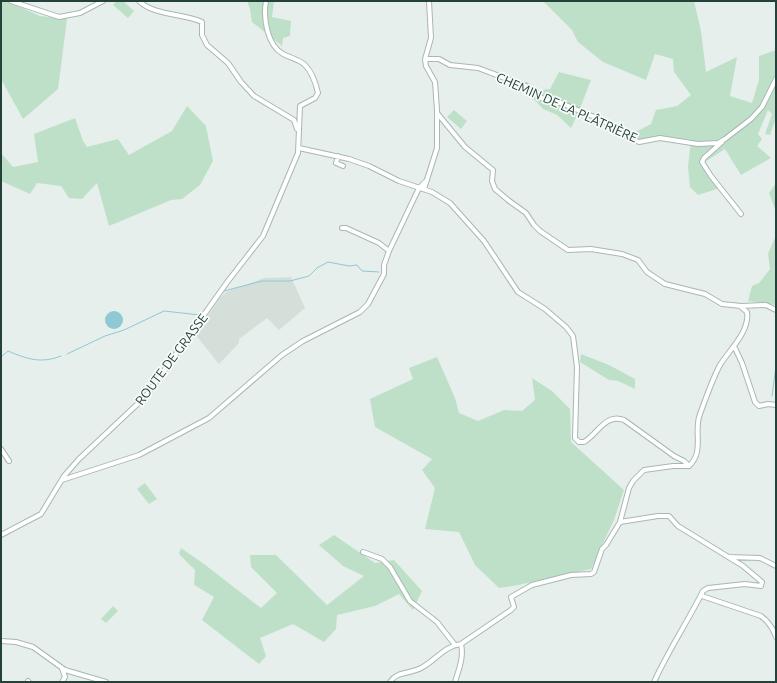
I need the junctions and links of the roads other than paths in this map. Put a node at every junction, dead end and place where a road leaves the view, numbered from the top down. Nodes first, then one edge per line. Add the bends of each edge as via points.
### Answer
1 (11, 1) edge
2 (103, 1) edge
3 (139, 1) edge
4 (266, 1) edge
5 (429, 1) edge
6 (425, 59) junction
7 (776, 79) edge
8 (437, 113) junction
9 (299, 134) junction
10 (725, 139) junction
11 (299, 148) junction
12 (338, 156) junction
13 (343, 166) dead end
14 (427, 182) junction
15 (421, 188) junction
16 (432, 192) junction
17 (741, 214) dead end
18 (342, 228) dead end
19 (389, 251) junction
20 (741, 306) junction
21 (776, 310) edge
22 (734, 346) junction
23 (776, 405) edge
24 (1, 449) edge
25 (10, 461) dead end
26 (689, 466) junction
27 (68, 472) junction
28 (75, 477) junction
29 (62, 480) junction
30 (620, 522) junction
31 (1, 535) edge
32 (363, 552) dead end
33 (729, 557) junction
34 (776, 566) edge
35 (702, 596) junction
36 (776, 638) edge
37 (1, 641) edge
38 (461, 644) junction
39 (455, 645) junction
40 (62, 668) junction
41 (62, 682) edge
42 (106, 682) edge
43 (390, 682) edge
44 (455, 682) edge
45 (654, 682) edge

1 - 2 street via 58,17 80,13
3 - 9 street via 147,7 202,22 202,35 207,45 228,63 254,96 296,122
4 - 9 street, ROUTE DE GRASSE via 266,25 276,48 306,66 317,89 316,97 300,106
5 - 6 street via 431,38
6 - 8 street via 435,82
6 - 10 street, CHEMIN DE LA PLÂTRIÈRE via 439,59 450,64 478,68 526,86 541,98 561,103 604,121 639,142 660,138 711,144
7 - 10 street, CHEMIN DE LA PLÂTRIÈRE via 762,107
8 - 14 street via 437,148
8 - 20 street via 465,147 493,170 492,181 495,188 526,213 534,226 562,247 570,251 591,249 636,258 647,272 666,284 705,294 722,304
9 - 11 street, ROUTE DE GRASSE
10 - 17 street via 702,162
11 - 12 street
11 - 27 street, ROUTE DE GRASSE via 271,222 258,243 146,396
12 - 13 street via 336,163
12 - 15 street
14 - 15 street
14 - 16 street
15 - 16 street
15 - 19 street
16 - 26 street via 450,203 464,218 497,259 518,292 544,309 572,334 577,367 574,431 577,441 584,442 608,421 618,418
18 - 19 street via 378,243
19 - 28 street via 384,274 368,304 360,312 303,341 282,355 209,418 139,455
20 - 21 street via 766,305
20 - 22 street via 747,312 747,319
22 - 23 street via 755,402 759,406
22 - 26 street via 720,365 699,416 696,456
24 - 25 street
26 - 30 street via 644,470 629,488
27 - 28 street
27 - 29 street, ROUTE DE GRASSE
28 - 29 street
29 - 31 street, ROUTE DE GRASSE via 41,514
30 - 33 street via 668,516 678,526
30 - 38 street via 602,549 594,572 532,585 511,597 514,607 511,610
32 - 39 street via 382,559 390,567 410,601 437,622
33 - 34 street via 760,558
33 - 35 street via 760,579 762,585 708,588 703,591
35 - 36 street via 761,616 770,625
35 - 45 street via 660,667
37 - 40 street via 34,647
38 - 39 street
38 - 44 street via 461,662
39 - 43 street via 420,669 396,675
40 - 41 street via 65,677
40 - 42 street

